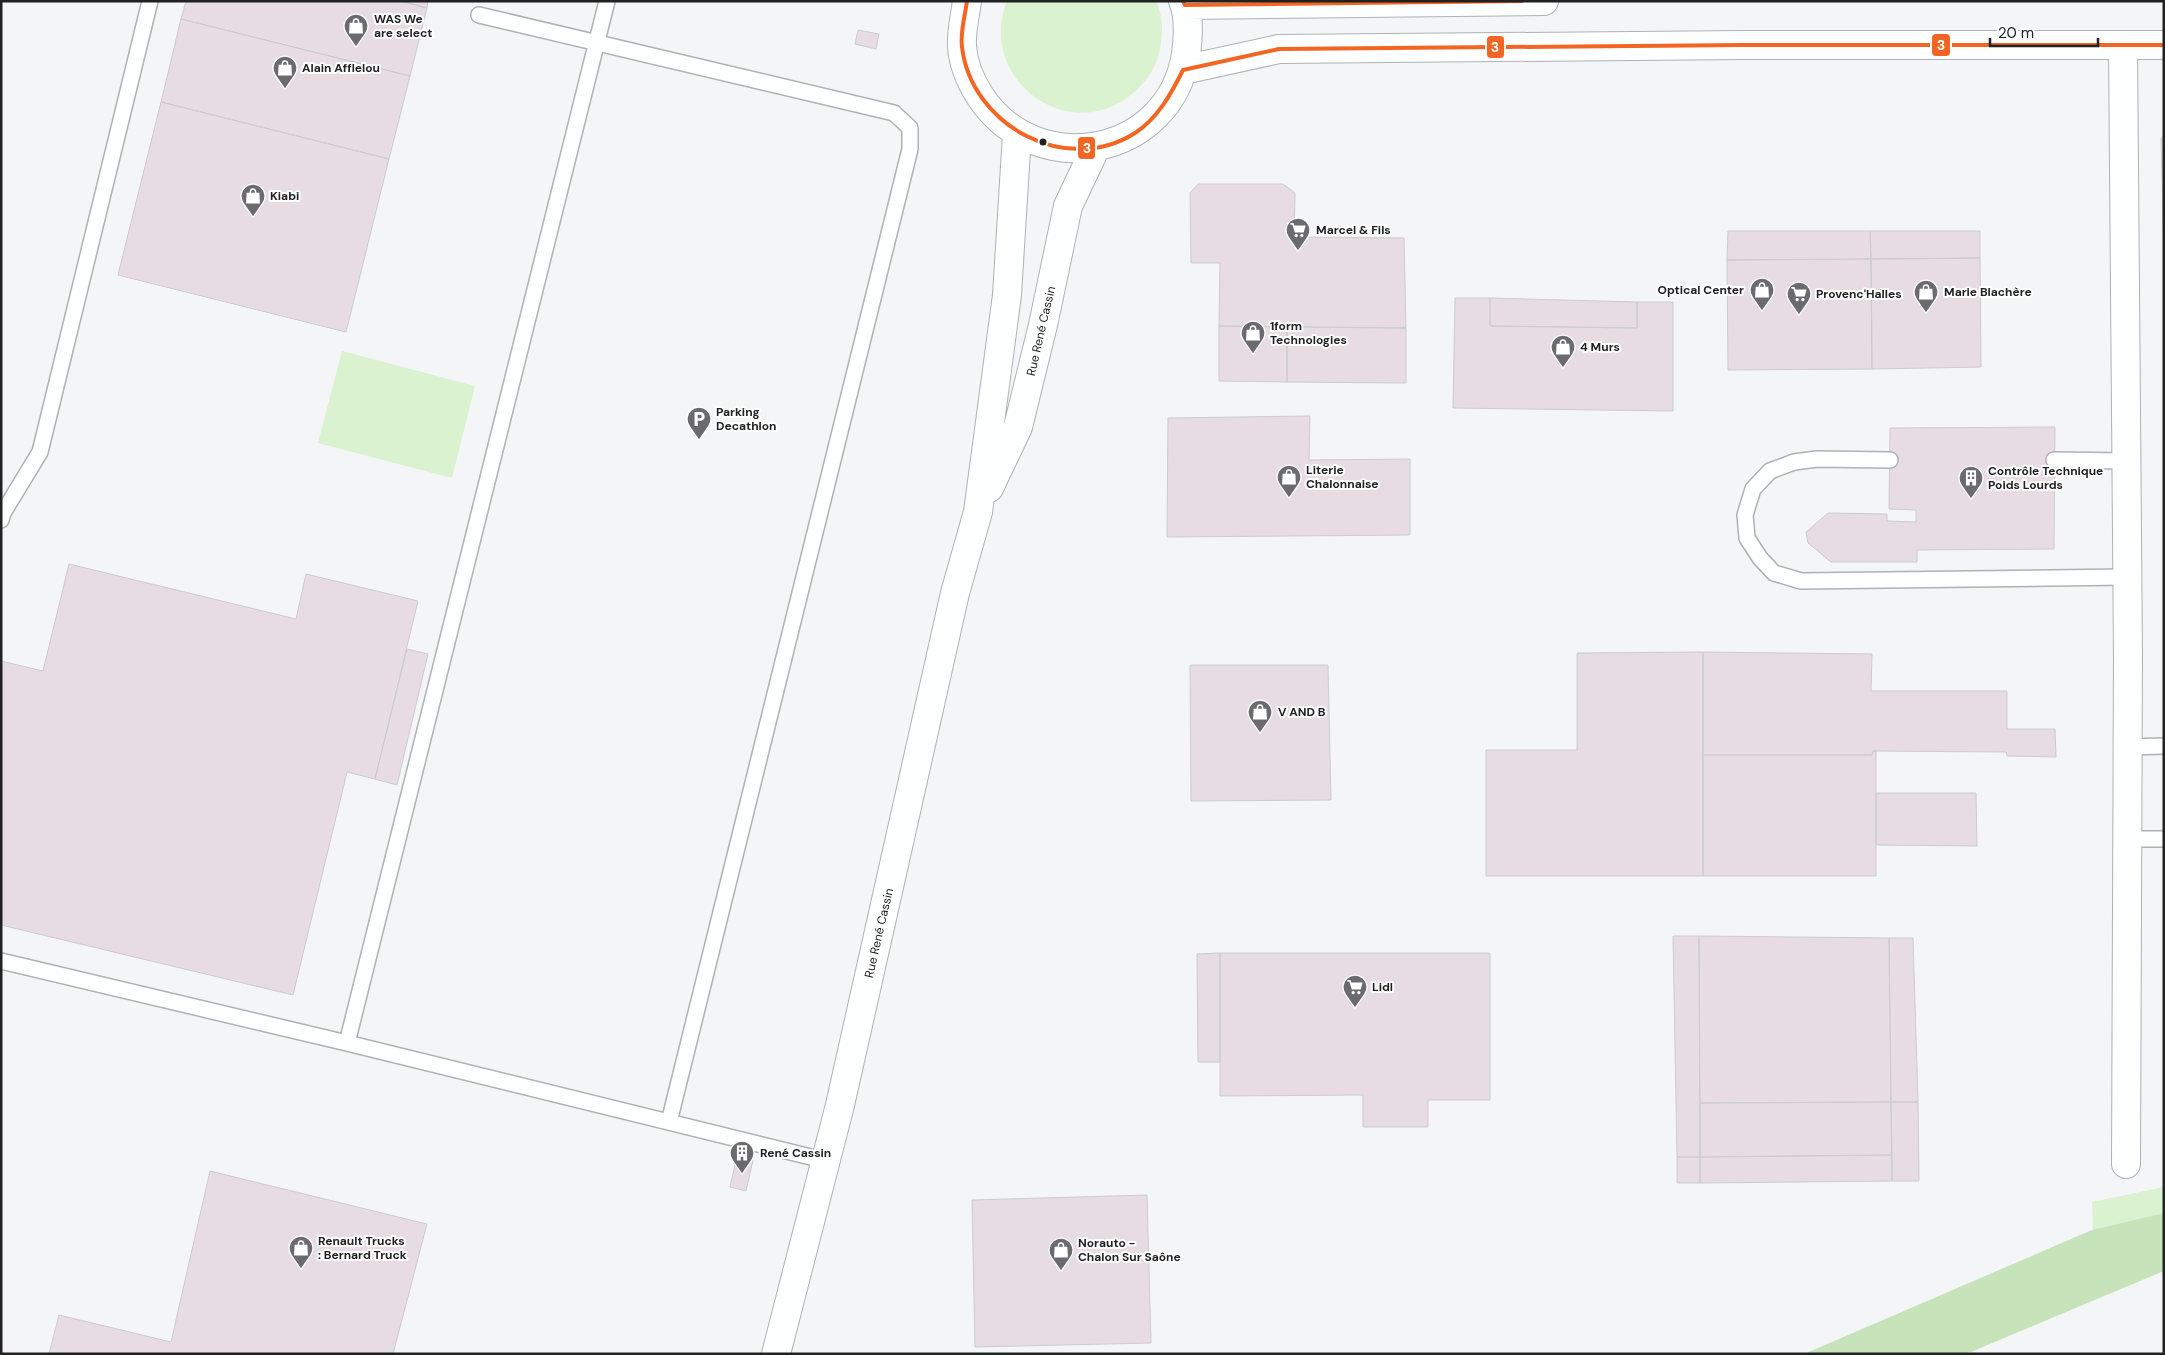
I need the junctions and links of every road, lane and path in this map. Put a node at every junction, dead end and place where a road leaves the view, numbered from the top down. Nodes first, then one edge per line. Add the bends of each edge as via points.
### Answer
1 (150, 1) edge
2 (607, 1) edge
3 (967, 1) edge
4 (1544, 1) edge
5 (1184, 3) edge
6 (479, 15) dead end
7 (2164, 32) edge
8 (597, 44) junction
9 (2164, 45) edge
10 (2123, 46) junction
11 (1183, 70) junction
12 (1018, 134) junction
13 (1096, 147) junction
14 (1890, 460) dead end
15 (2054, 460) dead end
16 (2126, 461) junction
17 (978, 512) junction
18 (1, 520) edge
19 (2128, 577) junction
20 (2164, 746) edge
21 (2128, 747) junction
22 (2127, 839) junction
23 (2164, 839) edge
24 (1, 961) edge
25 (347, 1043) junction
26 (669, 1122) junction
27 (827, 1161) junction
28 (2126, 1164) dead end
29 (776, 1354) edge

1 - 18 lane via 40,452
2 - 8 lane
3 - 12 main road via 962,46 970,81 990,111
4 - 5 main road
5 - 11 main road via 1188,37
6 - 8 lane
7 - 10 main road
8 - 25 lane
8 - 26 lane via 894,113 910,128 910,149 904,174
9 - 10 main road
10 - 11 main road via 1742,44 1279,49
10 - 16 main road
11 - 13 main road via 1170,97 1150,120 1125,137
12 - 13 main road via 1056,148
12 - 17 main road, Rue René Cassin via 1007,295
13 - 17 main road, Rue René Cassin via 1068,206 1018,427
14 - 19 lane via 1817,459 1794,462 1770,471 1753,489 1745,515 1747,538 1774,573 1801,581
15 - 16 lane
16 - 19 main road
17 - 27 main road, Rue René Cassin via 955,593
19 - 21 main road
20 - 21 lane
21 - 22 main road
22 - 23 lane
22 - 28 main road
24 - 25 lane
25 - 26 lane
26 - 27 lane
27 - 29 main road, Rue René Cassin

